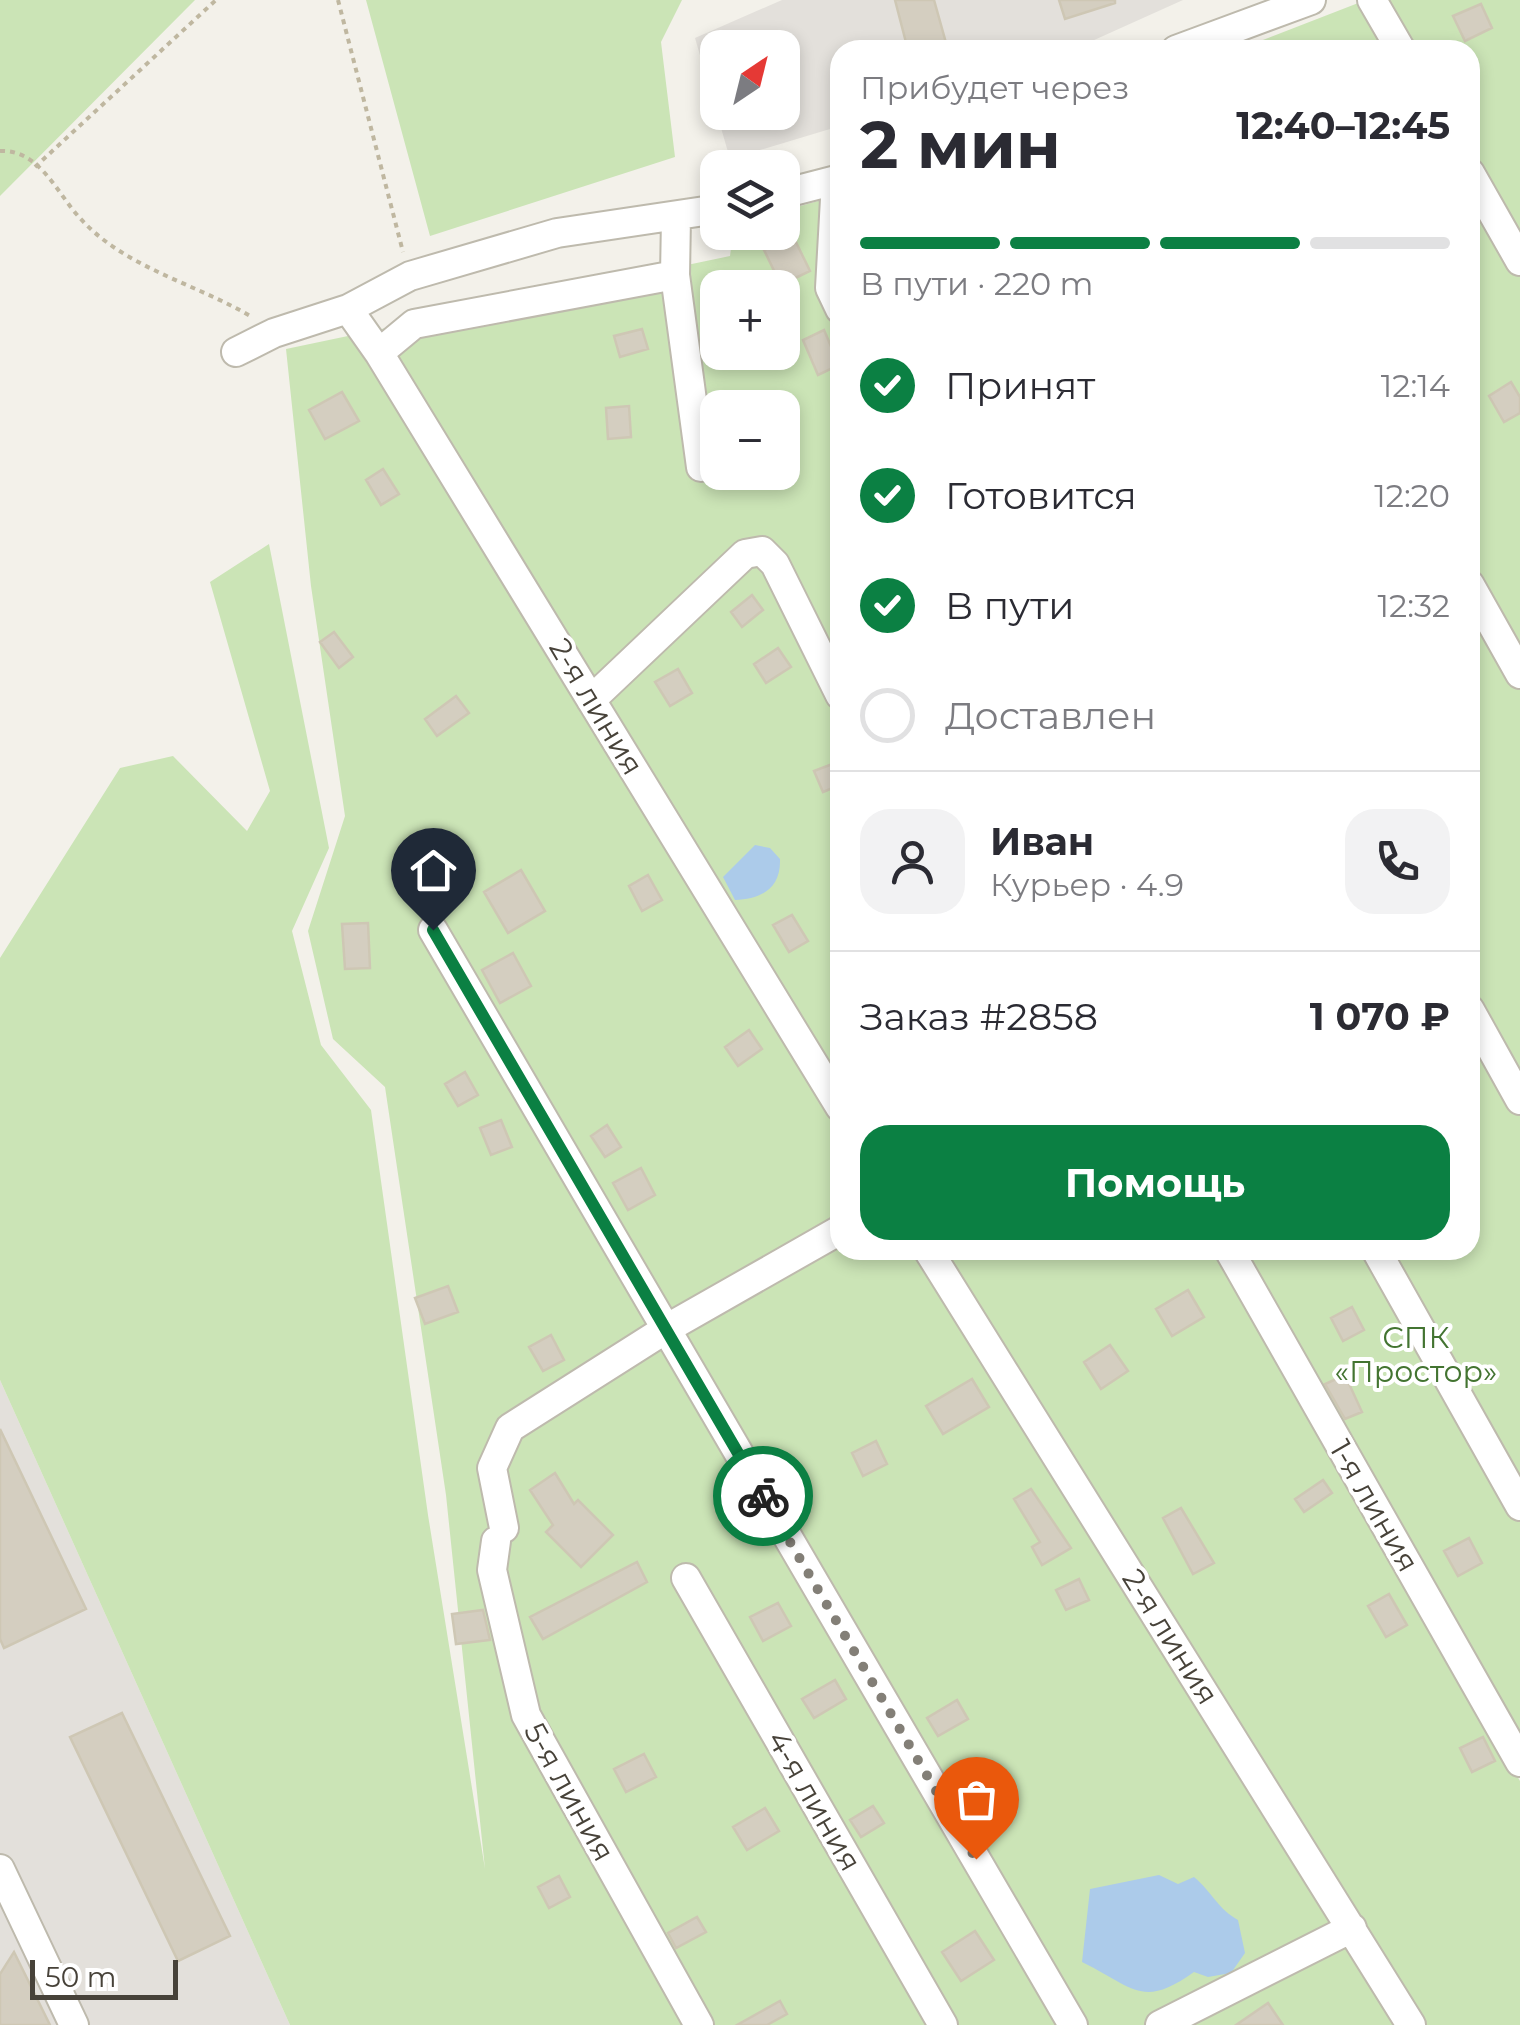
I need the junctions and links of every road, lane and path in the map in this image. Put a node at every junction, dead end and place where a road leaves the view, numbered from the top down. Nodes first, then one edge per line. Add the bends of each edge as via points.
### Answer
1 (216, 0) edge
2 (338, 0) edge
3 (1310, 0) edge
4 (1372, 0) edge
5 (1203, 40) edge
6 (1394, 40) edge
7 (0, 151) edge
8 (35, 166) junction
9 (830, 182) edge
10 (800, 190) edge
11 (1480, 191) edge
12 (700, 212) edge
13 (676, 218) junction
14 (1520, 262) edge
15 (674, 275) junction
16 (410, 276) junction
17 (348, 310) junction
18 (274, 334) junction
19 (236, 352) dead end
20 (379, 353) junction
21 (700, 460) edge
22 (1480, 602) edge
23 (830, 674) edge
24 (1520, 674) edge
25 (592, 700) junction
26 (433, 930) dead end
27 (1480, 1028) edge
28 (830, 1091) edge
29 (1520, 1100) edge
30 (830, 1236) edge
31 (934, 1260) edge
32 (1235, 1260) edge
33 (1382, 1260) edge
34 (666, 1329) junction
35 (1520, 1506) edge
36 (686, 1578) dead end
37 (1520, 1762) edge
38 (0, 1869) edge
39 (1352, 1928) junction
40 (1171, 2022) edge
41 (74, 2025) edge
42 (699, 2025) edge
43 (943, 2025) edge
44 (1072, 2025) edge
45 (1411, 2025) edge

1 - 8 path
2 - 16 path
3 - 5 street
4 - 6 street
7 - 8 path via 14,151
8 - 18 path via 124,257 212,294
9 - 10 street
11 - 14 street
12 - 13 street
13 - 15 street
13 - 16 street via 557,233
15 - 20 street via 414,324
15 - 21 street
16 - 17 street
17 - 18 street
17 - 20 street, 2-я линия
18 - 19 street
20 - 25 street, 2-я линия
22 - 24 street
23 - 25 street via 775,564 762,552 745,554
25 - 28 street, 2-я линия
26 - 34 street
27 - 29 street
30 - 34 street, 5-я линия
31 - 39 street, 2-я линия
32 - 37 street, 1-я линия
33 - 35 street
34 - 42 street, 5-я линия via 510,1428 492,1468 500,1534 492,1570 526,1715
34 - 44 street
36 - 43 street, 4-я линия
38 - 41 street
39 - 40 street
39 - 45 street, 2-я линия

